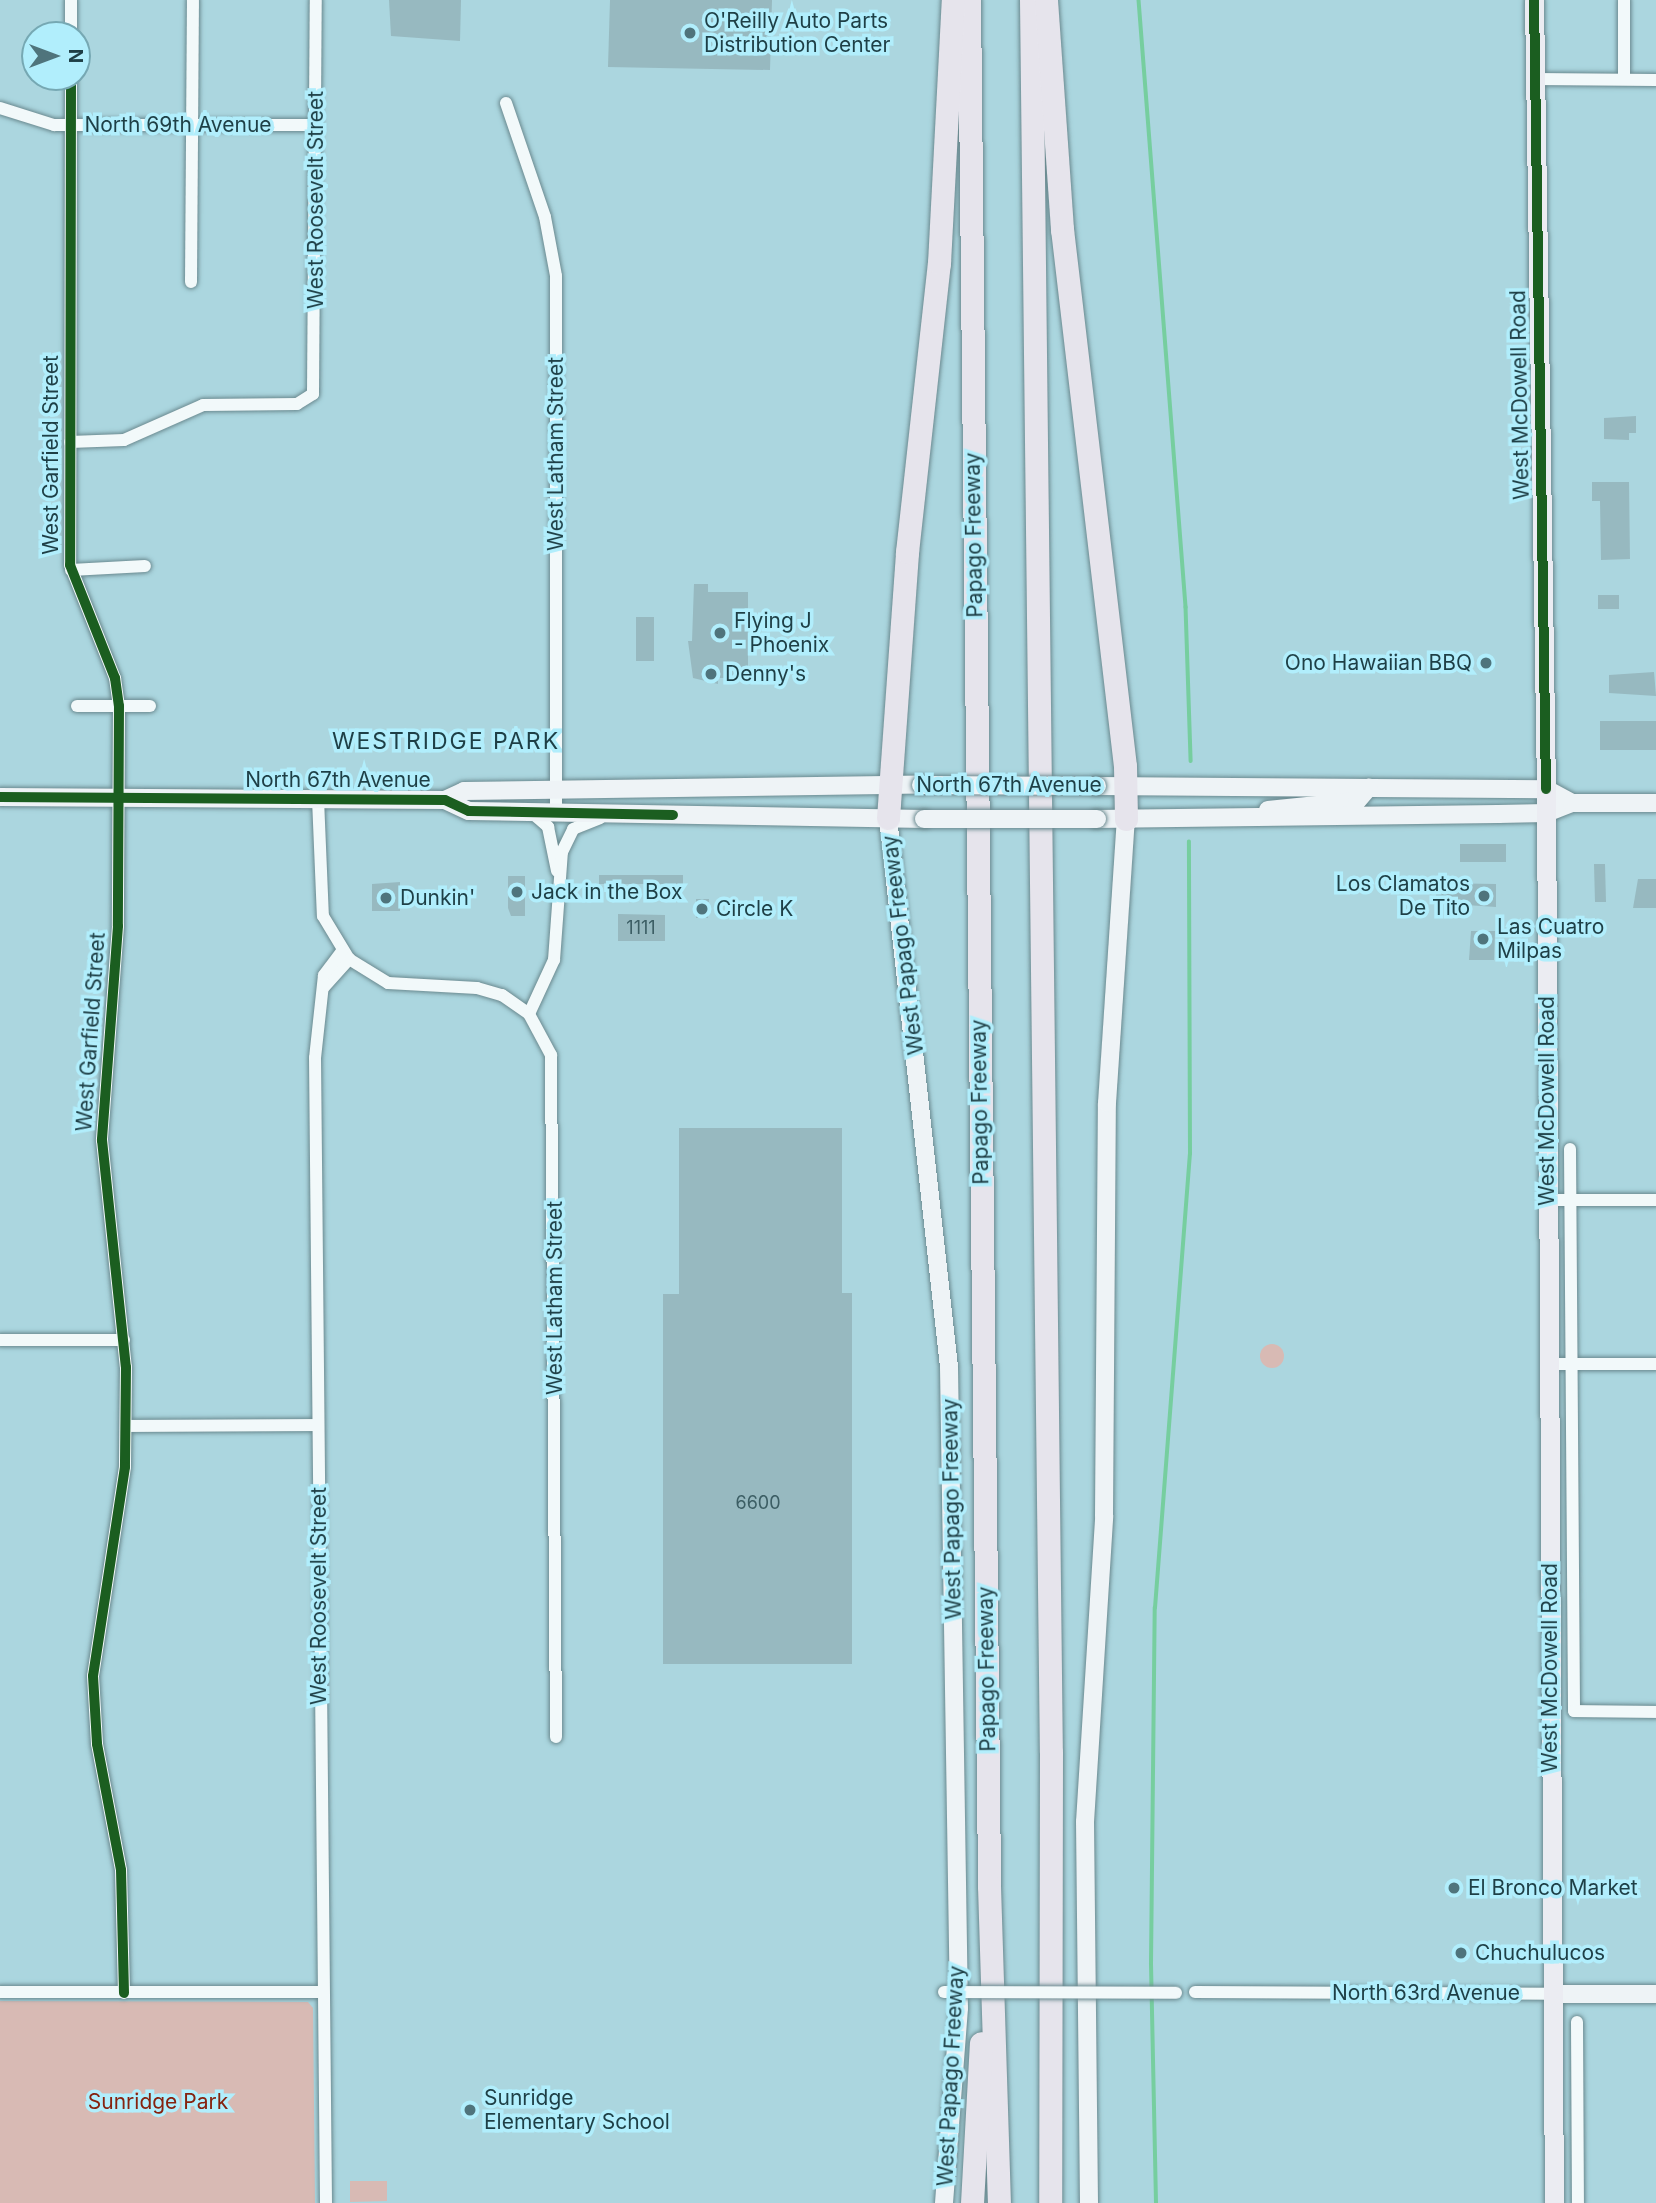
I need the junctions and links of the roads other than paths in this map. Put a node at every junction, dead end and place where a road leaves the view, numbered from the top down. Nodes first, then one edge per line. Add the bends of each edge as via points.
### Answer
1 (71, 0) edge
2 (193, 0) edge
3 (316, 0) edge
4 (953, 0) edge
5 (969, 0) edge
6 (1031, 0) edge
7 (1046, 0) edge
8 (1534, 0) edge
9 (1625, 0) edge
10 (71, 21) edge
11 (1534, 79) junction
12 (1624, 79) junction
13 (1656, 80) edge
14 (71, 91) edge
15 (506, 103) dead end
16 (0, 108) edge
17 (71, 125) junction
18 (192, 125) junction
19 (316, 125) junction
20 (191, 282) dead end
21 (70, 442) junction
22 (145, 566) dead end
23 (71, 570) junction
24 (77, 706) dead end
25 (119, 706) junction
26 (150, 706) dead end
27 (888, 785) junction
28 (1126, 786) junction
29 (1369, 787) junction
30 (1546, 789) junction
31 (556, 791) junction
32 (0, 797) edge
33 (119, 798) junction
34 (318, 799) junction
35 (444, 800) junction
36 (1572, 803) junction
37 (1656, 803) edge
38 (531, 812) junction
39 (556, 813) junction
40 (1546, 813) junction
41 (627, 814) junction
42 (888, 818) junction
43 (1235, 820) junction
44 (1126, 829) junction
45 (557, 871) junction
46 (345, 955) junction
47 (529, 1014) junction
48 (1570, 1149) dead end
49 (1547, 1200) junction
50 (1570, 1200) junction
51 (1656, 1200) edge
52 (0, 1340) edge
53 (124, 1340) junction
54 (1548, 1364) junction
55 (1572, 1364) junction
56 (1656, 1364) edge
57 (317, 1425) junction
58 (126, 1426) junction
59 (1656, 1712) edge
60 (556, 1737) dead end
61 (989, 1886) junction
62 (0, 1992) edge
63 (321, 1992) junction
64 (944, 1992) dead end
65 (1195, 1992) dead end
66 (124, 1993) junction
67 (1176, 1993) dead end
68 (1553, 1994) junction
69 (1656, 1994) edge
70 (1577, 2022) dead end
71 (1050, 2106) junction
72 (326, 2203) edge
73 (943, 2203) edge
74 (972, 2203) edge
75 (999, 2203) edge
76 (1050, 2203) edge
77 (1066, 2203) edge
78 (1089, 2203) edge
79 (1554, 2203) edge
80 (1578, 2203) edge

1 - 10 street
2 - 18 street
3 - 19 street, West Roosevelt Street
4 - 27 highway via 935,312 907,552
5 - 61 highway, Papago Freeway
6 - 71 highway
7 - 28 highway via 1062,229
8 - 11 main road, West McDowell Road
9 - 12 street
11 - 12 street
11 - 30 main road, West McDowell Road
12 - 13 street
14 - 17 street, West Garfield Street
15 - 31 street, West Latham Street via 545,217 556,275
16 - 17 street, North 69th Avenue via 43,123
17 - 18 street, North 69th Avenue
17 - 21 street, West Garfield Street
18 - 19 street, North 69th Avenue
18 - 20 street
19 - 21 street, West Roosevelt Street via 316,385 310,398 297,404 203,405 124,440
21 - 23 street, West Garfield Street
22 - 23 street
23 - 25 street, West Garfield Street via 115,678
24 - 25 street
25 - 26 street
25 - 33 street, West Garfield Street
27 - 28 main road, North 67th Avenue, bridge
27 - 31 main road, North 67th Avenue
27 - 42 highway
28 - 29 main road, North 67th Avenue
28 - 44 highway
29 - 30 main road, North 67th Avenue
29 - 43 main road via 1357,801 1276,807
30 - 36 main road, North 67th Avenue
30 - 40 main road, West McDowell Road
31 - 35 main road, North 67th Avenue via 464,792
31 - 39 street, West Latham Street
32 - 33 main road, North 67th Avenue
33 - 34 main road, North 67th Avenue
33 - 53 street, West Garfield Street via 118,926 102,1127
34 - 35 main road, North 67th Avenue
34 - 46 street via 320,901
35 - 38 main road, North 67th Avenue via 469,811
36 - 37 main road, North 67th Avenue
36 - 40 main road, North 67th Avenue
38 - 39 main road, North 67th Avenue
38 - 45 street via 548,827
39 - 41 main road, North 67th Avenue
40 - 43 main road, North 67th Avenue
40 - 49 main road, West McDowell Road
41 - 42 main road, North 67th Avenue
41 - 45 street via 579,823
42 - 44 main road, North 67th Avenue, bridge via 1097,819
42 - 73 main road, West Papago Freeway via 950,1379 958,2008
43 - 44 main road, North 67th Avenue via 1170,820
44 - 78 main road via 1107,1103 1104,1516 1084,1822
45 - 47 street via 554,960
46 - 47 street via 388,984 477,988 502,995
46 - 57 street, West Roosevelt Street via 324,975 315,1058
47 - 60 street, West Latham Street via 551,1055 555,1077
48 - 50 street, West McDowell Road
49 - 50 street
49 - 54 main road, West McDowell Road
50 - 51 street
50 - 55 street, West McDowell Road
52 - 53 street
53 - 58 street, West Garfield Street
54 - 55 street
54 - 68 main road, West McDowell Road
55 - 56 street
55 - 59 street, West McDowell Road via 1574,1711
57 - 58 street
57 - 63 street, West Roosevelt Street
58 - 66 street, West Garfield Street via 122,1503 93,1676 97,1744 121,1870
61 - 74 highway
61 - 75 highway, Papago Freeway
62 - 66 street
63 - 66 street
63 - 72 street, West Roosevelt Street
64 - 67 street, bridge
65 - 68 street, North 63rd Avenue
68 - 69 main road, North 63rd Avenue
68 - 79 main road, West McDowell Road
70 - 80 street
71 - 76 highway
71 - 77 highway

